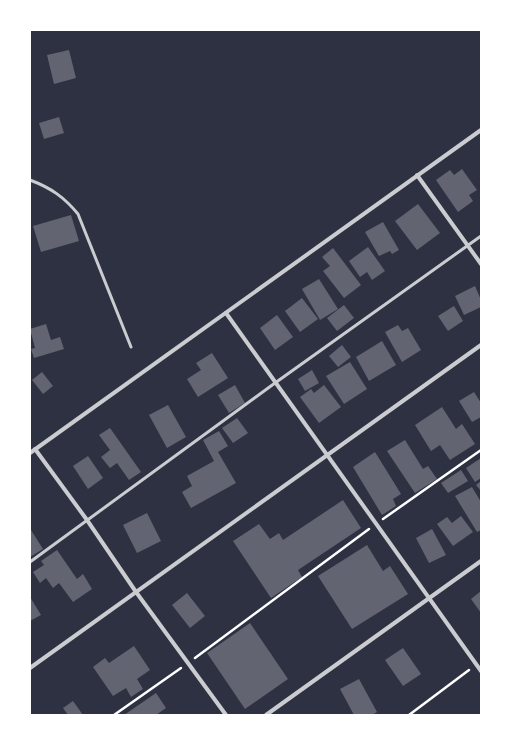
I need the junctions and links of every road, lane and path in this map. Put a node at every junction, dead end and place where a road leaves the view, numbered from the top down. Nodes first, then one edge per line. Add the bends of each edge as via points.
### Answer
1 (481, 130) edge
2 (417, 175) junction
3 (30, 180) edge
4 (481, 236) edge
5 (468, 245) junction
6 (481, 264) edge
7 (226, 313) junction
8 (481, 344) edge
9 (131, 347) dead end
10 (275, 383) junction
11 (35, 449) junction
12 (481, 450) edge
13 (30, 453) edge
14 (327, 455) junction
15 (87, 520) junction
16 (376, 524) junction
17 (481, 561) edge
18 (30, 562) edge
19 (136, 592) junction
20 (429, 599) junction
21 (188, 664) junction
22 (476, 664) junction
23 (30, 668) edge
24 (481, 671) edge
25 (114, 715) edge
26 (226, 715) edge
27 (266, 715) edge
28 (409, 715) edge

1 - 2 street
2 - 5 street
2 - 7 street
3 - 9 lane via 46,186 68,201 78,214
4 - 5 lane
5 - 6 street
5 - 10 lane
7 - 10 street
7 - 11 street
8 - 14 street
10 - 14 street
10 - 15 lane
11 - 13 street
11 - 15 street
12 - 16 path
14 - 16 street
14 - 19 street
15 - 18 lane
15 - 19 street
16 - 20 street
16 - 21 path
17 - 20 street
19 - 21 street
19 - 23 street
20 - 22 street
20 - 27 street
21 - 25 path
21 - 26 street
22 - 24 street
22 - 28 path

